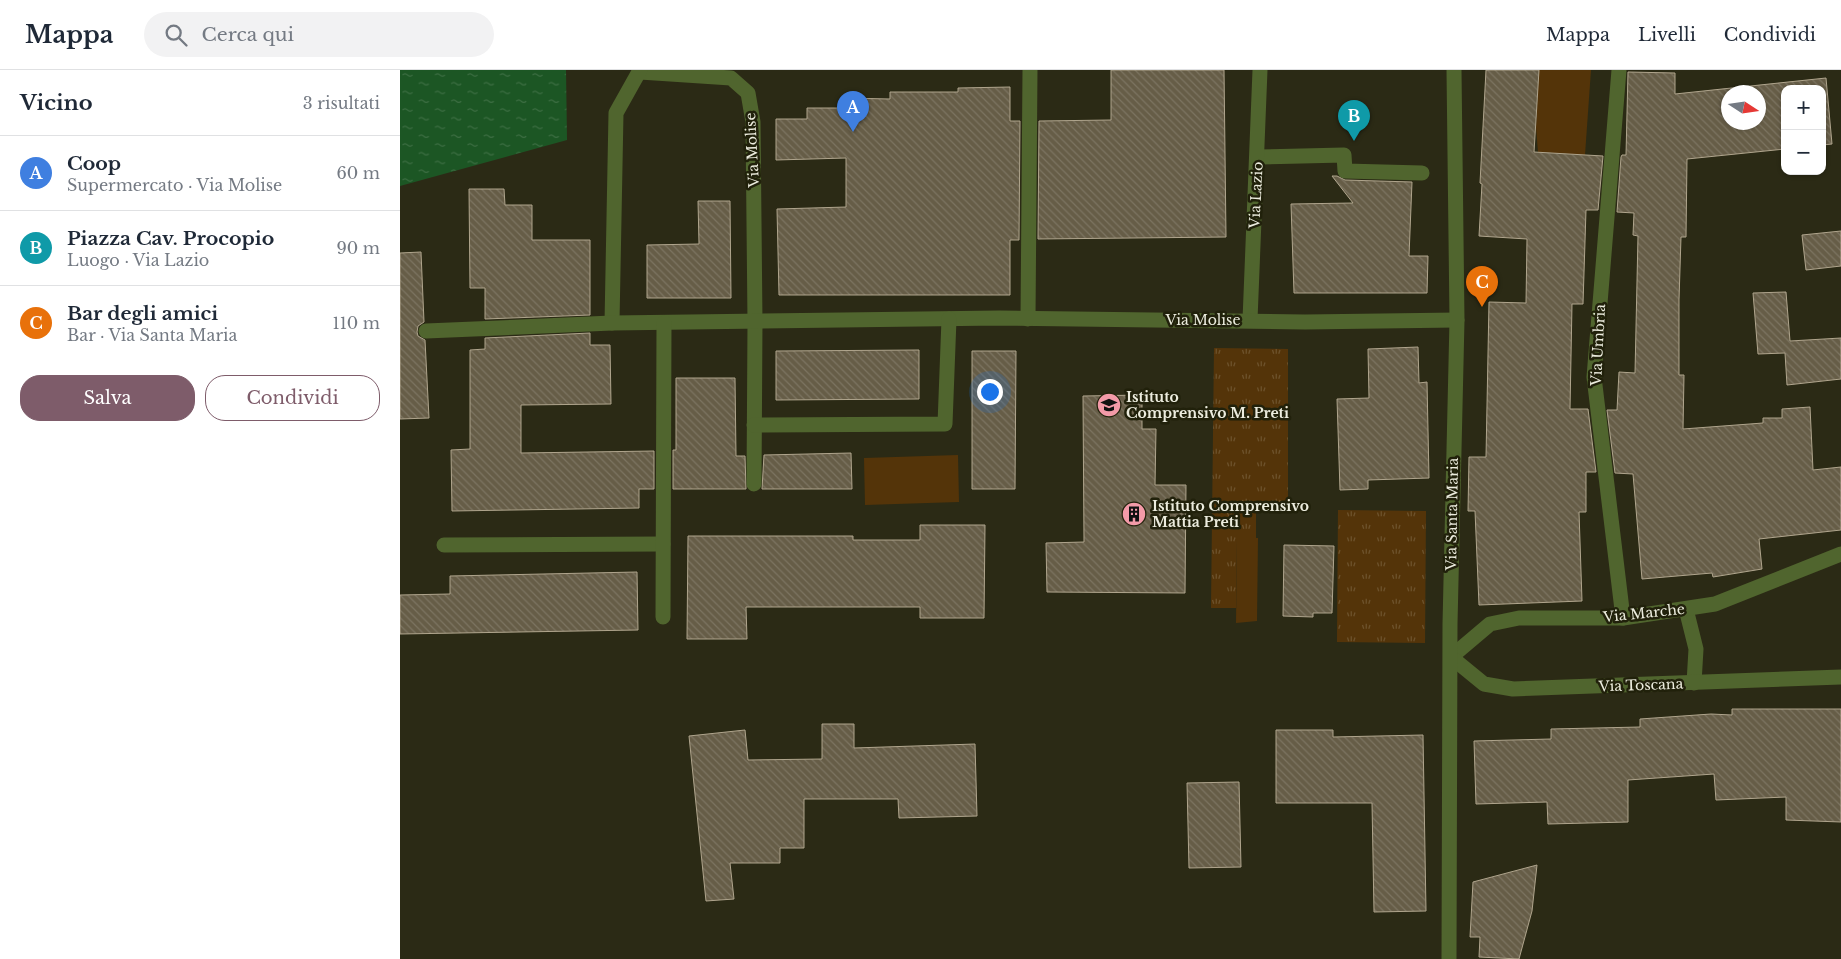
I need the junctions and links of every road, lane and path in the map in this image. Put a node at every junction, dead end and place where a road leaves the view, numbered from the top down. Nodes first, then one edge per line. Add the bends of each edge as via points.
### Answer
1 (1030, 70) edge
2 (1260, 70) edge
3 (1454, 70) edge
4 (1619, 70) edge
5 (640, 71) edge
6 (1258, 157) junction
7 (1422, 173) dead end
8 (949, 319) junction
9 (1028, 319) junction
10 (1250, 320) junction
11 (1457, 320) junction
12 (756, 322) junction
13 (612, 323) junction
14 (664, 323) junction
15 (426, 331) dead end
16 (754, 425) junction
17 (754, 484) dead end
18 (663, 544) junction
19 (444, 545) dead end
20 (1841, 554) edge
21 (1686, 610) junction
22 (662, 617) dead end
23 (1623, 618) junction
24 (1451, 658) junction
25 (1841, 678) edge
26 (1694, 683) junction
27 (1449, 959) edge

1 - 9 street
2 - 6 street, Via Lazio
3 - 11 street, Via Santa Maria
4 - 23 street, Via Umbria via 1594,377
5 - 12 street, Via Molise via 731,78 748,93 753,122
5 - 13 street via 616,113
6 - 7 street via 1344,155 1345,171
6 - 10 street, Via Lazio
8 - 9 street, Via Molise
8 - 12 street, Via Molise
8 - 16 street via 945,424
9 - 10 street, Via Molise
10 - 11 street, Via Molise
11 - 24 street, Via Santa Maria
12 - 14 street, Via Molise
12 - 16 street, Via Molise
13 - 14 street, Via Molise
13 - 15 street, Via Molise
14 - 18 street
16 - 17 street, Via Molise
18 - 19 street
18 - 22 street
20 - 21 street, Via Marche via 1715,604
21 - 23 street, Via Marche
21 - 26 street via 1696,649
23 - 24 street, Via Marche via 1519,618 1490,624
24 - 26 street, Via Toscana via 1484,684 1513,689
24 - 27 street, Via Santa Maria
25 - 26 street, Via Toscana

